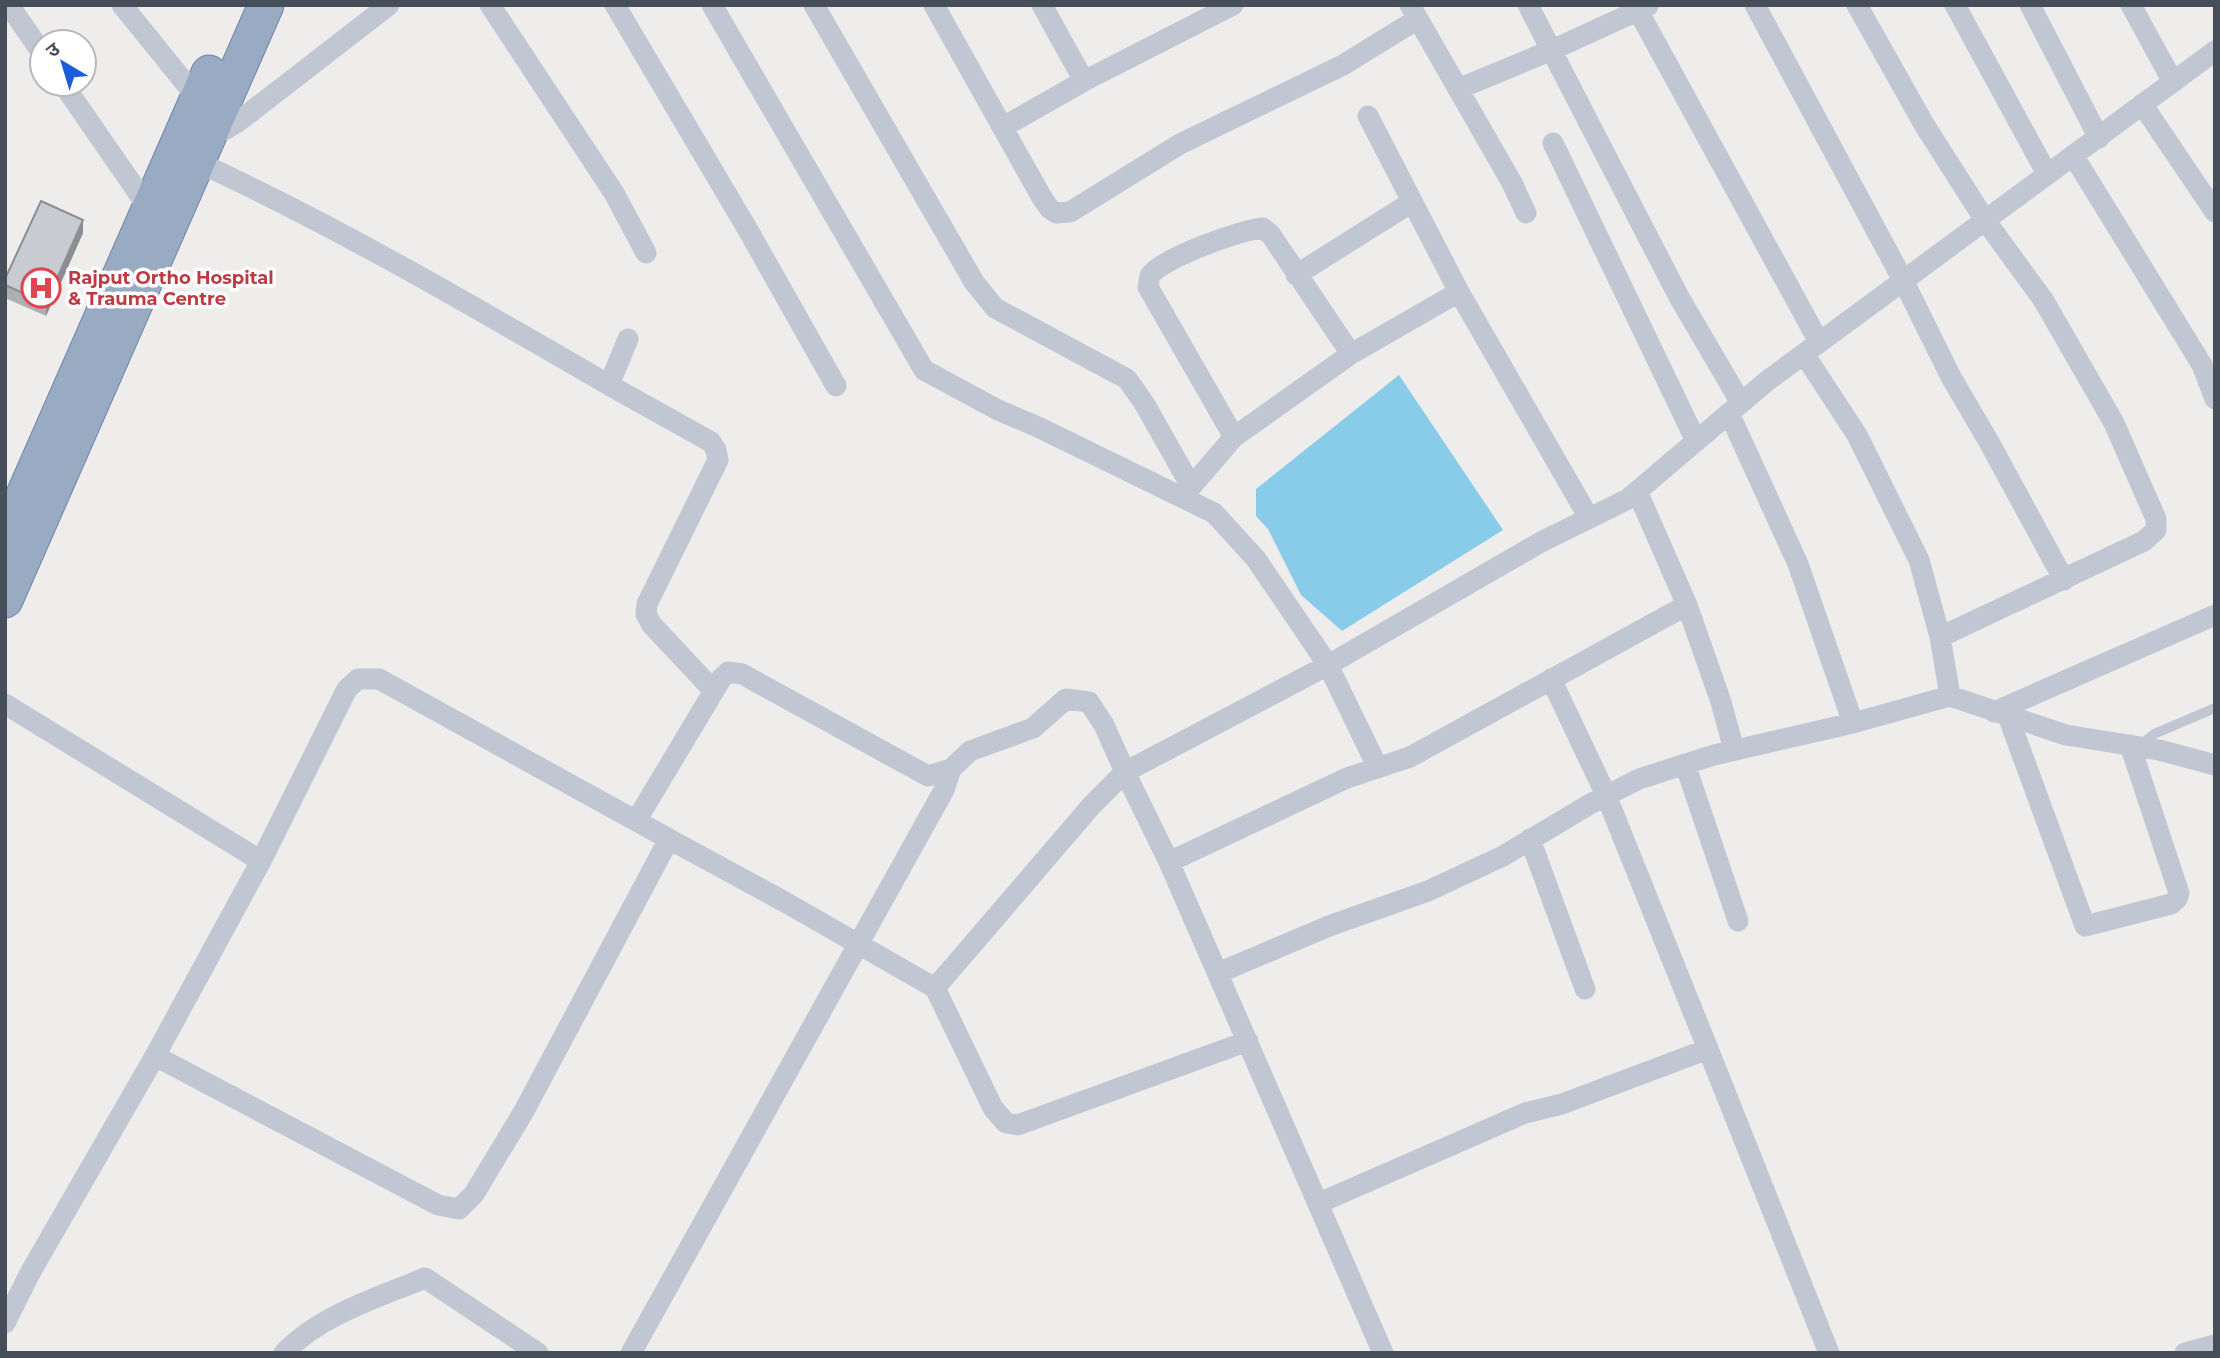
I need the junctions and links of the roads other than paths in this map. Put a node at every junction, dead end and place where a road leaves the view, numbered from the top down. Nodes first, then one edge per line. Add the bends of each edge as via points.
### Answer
1 (9, 5) edge
2 (121, 5) edge
3 (239, 5) edge
4 (266, 5) edge
5 (389, 5) edge
6 (490, 5) edge
7 (615, 5) edge
8 (712, 5) edge
9 (814, 5) edge
10 (934, 5) edge
11 (1042, 5) edge
12 (1233, 5) edge
13 (1528, 5) edge
14 (1755, 5) edge
15 (1857, 5) edge
16 (1955, 5) edge
17 (2030, 5) edge
18 (2131, 5) edge
19 (1641, 7) edge
20 (1413, 13) edge
21 (28, 33) edge
22 (1552, 50) junction
23 (2215, 51) edge
24 (1084, 81) junction
25 (2173, 82) junction
26 (1458, 89) junction
27 (73, 98) edge
28 (198, 99) junction
29 (2142, 104) junction
30 (1368, 116) dead end
31 (1003, 127) junction
32 (2099, 138) junction
33 (1553, 143) dead end
34 (192, 145) junction
35 (2073, 155) junction
36 (2047, 174) junction
37 (1412, 202) junction
38 (150, 209) junction
39 (2215, 212) edge
40 (1526, 213) dead end
41 (1984, 220) junction
42 (646, 253) dead end
43 (1297, 275) junction
44 (1904, 282) junction
45 (1459, 292) junction
46 (628, 339) dead end
47 (1811, 348) junction
48 (1351, 354) junction
49 (609, 385) junction
50 (836, 386) dead end
51 (2215, 400) edge
52 (1735, 408) junction
53 (1234, 437) junction
54 (1696, 441) junction
55 (1637, 491) junction
56 (1187, 492) junction
57 (13, 498) edge
58 (1589, 519) junction
59 (5, 538) edge
60 (2064, 580) junction
61 (5, 600) edge
62 (1687, 605) junction
63 (2215, 615) edge
64 (1940, 637) junction
65 (1328, 665) junction
66 (1551, 679) junction
67 (714, 691) junction
68 (1950, 696) junction
69 (5, 704) edge
70 (2215, 708) edge
71 (2001, 714) junction
72 (1853, 723) junction
73 (2135, 746) junction
74 (1734, 750) junction
75 (1685, 764) junction
76 (2215, 765) edge
77 (1378, 768) junction
78 (951, 769) junction
79 (1125, 772) junction
80 (1606, 796) junction
81 (636, 821) junction
82 (669, 839) junction
83 (1530, 839) junction
84 (261, 861) junction
85 (1168, 862) junction
86 (1738, 921) dead end
87 (858, 944) junction
88 (1218, 973) junction
89 (935, 988) junction
90 (1585, 989) dead end
91 (1248, 1041) junction
92 (1708, 1049) junction
93 (155, 1056) junction
94 (1319, 1203) junction
95 (5, 1323) edge
96 (2215, 1345) edge
97 (284, 1353) edge
98 (538, 1353) edge
99 (631, 1353) edge
100 (1383, 1353) edge
101 (1829, 1353) edge
102 (2185, 1353) edge

1 - 21 street
2 - 28 street
3 - 28 highway
4 - 34 highway
5 - 34 street via 239,121
6 - 42 street via 614,193
7 - 50 street
8 - 56 street via 924,370 998,410
9 - 56 street via 974,282 995,308 1127,379 1144,402
10 - 31 street
11 - 24 street
12 - 24 street
13 - 22 street
14 - 44 street
15 - 41 street via 1925,127
16 - 36 street
17 - 32 street
18 - 25 street
19 - 22 street
19 - 47 street
20 - 26 street
20 - 31 street via 1343,65 1180,144 1070,212 1056,213 1049,208
22 - 26 street
22 - 52 street
23 - 25 street
24 - 31 street
25 - 29 street
26 - 40 street
27 - 38 street
28 - 34 highway
29 - 32 street
29 - 39 street
30 - 37 street
32 - 35 street
33 - 54 street
34 - 38 highway
34 - 49 street via 236,180 463,300
34 - 61 highway
35 - 36 street
35 - 51 street via 2202,365
36 - 41 street
37 - 43 street
37 - 45 street
38 - 57 highway
41 - 44 street
41 - 60 street via 2044,301 2114,423 2155,519 2156,530 2144,541
43 - 48 street
43 - 53 street via 1263,228 1203,246 1150,275 1148,287
44 - 47 street
44 - 60 street via 1951,377
45 - 48 street
45 - 58 street
46 - 49 street
47 - 52 street
47 - 64 street via 1919,561
48 - 53 street
49 - 67 street via 711,442 716,450 718,460 646,614
52 - 54 street
52 - 72 street via 1798,564
53 - 56 street
54 - 55 street
55 - 58 street
55 - 62 street
56 - 65 street via 1214,513 1256,559
57 - 59 highway
58 - 65 street
60 - 64 street
62 - 66 street
62 - 74 street
63 - 71 street
64 - 68 street
65 - 77 street
65 - 79 street
66 - 77 street via 1410,757
66 - 80 street
67 - 78 street via 729,672 742,674 929,776
67 - 81 street
68 - 71 street
68 - 72 street
69 - 84 street
70 - 73 lane
71 - 73 street via 2066,735
71 - 73 street via 2085,926 2171,904 2179,892
72 - 74 street
73 - 76 street
74 - 75 street
75 - 80 street
75 - 86 street
77 - 85 street via 1347,778
78 - 79 street via 970,751 1033,728 1066,699 1089,702
78 - 87 street via 944,790
79 - 85 street
79 - 89 street
80 - 83 street
80 - 92 street
81 - 82 street
81 - 84 street via 379,679 358,679 347,689
82 - 87 street
82 - 93 street via 524,1111 474,1194 459,1209 438,1205
83 - 88 street via 1428,891
83 - 90 street
84 - 93 street
85 - 88 street
87 - 89 street
87 - 99 street
88 - 91 street
89 - 91 street via 993,1108 1006,1123 1018,1125
91 - 94 street
92 - 94 street via 1562,1104 1525,1113
92 - 101 street
93 - 95 street
94 - 100 street
96 - 102 street
97 - 98 street via 298,1338 349,1310 425,1278

